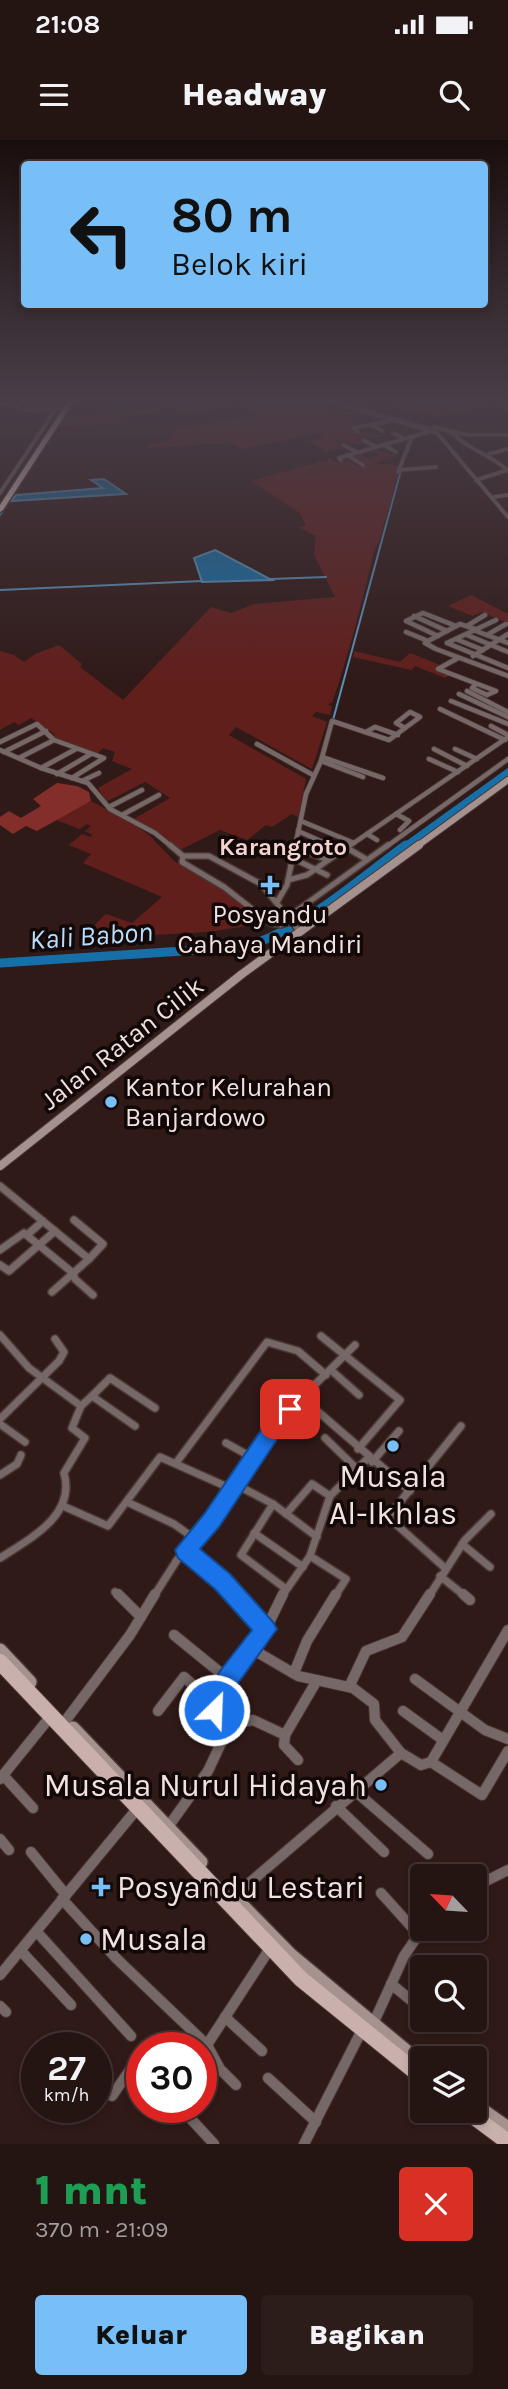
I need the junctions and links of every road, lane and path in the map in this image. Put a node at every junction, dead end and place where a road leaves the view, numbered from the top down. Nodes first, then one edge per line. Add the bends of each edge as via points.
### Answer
1 (9, 495) edge
2 (492, 495) edge
3 (508, 495) edge
4 (494, 497) junction
5 (508, 500) edge
6 (498, 503) junction
7 (508, 507) edge
8 (501, 508) junction
9 (0, 510) edge
10 (508, 517) edge
11 (485, 615) dead end
12 (414, 616) junction
13 (496, 620) dead end
14 (506, 624) edge
15 (456, 626) junction
16 (467, 626) junction
17 (447, 631) junction
18 (477, 631) junction
19 (406, 632) dead end
20 (508, 634) edge
21 (467, 635) junction
22 (487, 635) junction
23 (438, 636) junction
24 (456, 639) junction
25 (499, 640) junction
26 (428, 641) junction
27 (447, 643) junction
28 (508, 643) edge
29 (491, 645) junction
30 (438, 648) junction
31 (483, 650) junction
32 (508, 652) edge
33 (476, 655) junction
34 (458, 658) junction
35 (469, 659) junction
36 (508, 668) edge
37 (508, 676) edge
38 (476, 684) junction
39 (467, 691) dead end
40 (459, 694) dead end
41 (451, 701) dead end
42 (440, 709) dead end
43 (508, 714) edge
44 (508, 724) edge
45 (491, 726) dead end
46 (407, 729) junction
47 (46, 731) junction
48 (507, 738) edge
49 (54, 740) junction
50 (0, 742) edge
51 (257, 744) dead end
52 (76, 748) junction
53 (434, 749) dead end
54 (455, 749) dead end
55 (2, 751) edge
56 (91, 754) junction
57 (322, 757) junction
58 (19, 758) junction
59 (429, 759) dead end
60 (477, 759) junction
61 (508, 759) edge
62 (467, 766) junction
63 (41, 768) junction
64 (458, 772) junction
65 (99, 773) dead end
66 (57, 774) junction
67 (310, 774) junction
68 (363, 777) dead end
69 (72, 778) junction
70 (383, 778) dead end
71 (508, 780) edge
72 (82, 781) junction
73 (142, 790) dead end
74 (159, 795) dead end
75 (109, 807) junction
76 (396, 814) junction
77 (122, 815) junction
78 (301, 821) junction
79 (298, 831) junction
80 (367, 834) junction
81 (377, 840) dead end
82 (354, 843) junction
83 (295, 848) junction
84 (345, 849) junction
85 (183, 856) junction
86 (292, 858) junction
87 (365, 859) junction
88 (328, 860) junction
89 (316, 869) junction
90 (327, 875) dead end
91 (288, 880) junction
92 (277, 902) junction
93 (289, 919) junction
94 (299, 931) junction
95 (0, 1166) edge
96 (0, 1186) edge
97 (74, 1220) dead end
98 (43, 1221) junction
99 (55, 1231) junction
100 (27, 1235) junction
101 (40, 1245) junction
102 (0, 1250) edge
103 (89, 1259) junction
104 (0, 1265) edge
105 (73, 1273) junction
106 (52, 1292) dead end
107 (93, 1295) dead end
108 (0, 1335) edge
109 (321, 1336) dead end
110 (55, 1339) dead end
111 (355, 1345) dead end
112 (345, 1358) junction
113 (329, 1372) junction
114 (39, 1377) junction
115 (359, 1395) dead end
116 (92, 1396) junction
117 (301, 1397) junction
118 (81, 1406) junction
119 (155, 1408) dead end
120 (0, 1421) edge
121 (135, 1426) dead end
122 (461, 1426) dead end
123 (399, 1431) dead end
124 (325, 1438) dead end
125 (25, 1442) dead end
126 (226, 1443) dead end
127 (358, 1449) junction
128 (20, 1455) dead end
129 (253, 1458) junction
130 (370, 1460) junction
131 (176, 1463) junction
132 (357, 1469) junction
133 (0, 1475) edge
134 (234, 1487) junction
135 (410, 1491) junction
136 (330, 1496) junction
137 (127, 1502) junction
138 (273, 1504) junction
139 (63, 1506) junction
140 (286, 1514) junction
141 (491, 1514) dead end
142 (254, 1532) junction
143 (317, 1537) junction
144 (195, 1539) junction
145 (462, 1544) junction
146 (185, 1550) junction
147 (310, 1556) junction
148 (0, 1558) edge
149 (303, 1567) junction
150 (445, 1567) junction
151 (490, 1567) dead end
152 (440, 1576) junction
153 (286, 1589) junction
154 (115, 1592) dead end
155 (470, 1600) dead end
156 (141, 1617) junction
157 (266, 1629) junction
158 (508, 1632) edge
159 (174, 1635) dead end
160 (252, 1649) junction
161 (0, 1650) edge
162 (0, 1662) edge
163 (293, 1673) junction
164 (228, 1679) junction
165 (415, 1679) dead end
166 (316, 1682) junction
167 (351, 1685) junction
168 (214, 1703) junction
169 (459, 1710) junction
170 (158, 1711) dead end
171 (53, 1712) junction
172 (403, 1712) dead end
173 (230, 1724) junction
174 (285, 1735) junction
175 (508, 1739) edge
176 (443, 1740) junction
177 (508, 1751) edge
178 (401, 1753) junction
179 (298, 1760) dead end
180 (431, 1762) junction
181 (1, 1777) edge
182 (355, 1791) junction
183 (337, 1806) junction
184 (33, 1808) dead end
185 (138, 1808) junction
186 (168, 1827) junction
187 (0, 1839) edge
188 (9, 1850) dead end
189 (31, 1852) dead end
190 (384, 1852) dead end
191 (428, 1854) dead end
192 (508, 1870) edge
193 (487, 1880) edge
194 (381, 1893) dead end
195 (64, 1897) junction
196 (233, 1897) junction
197 (410, 1921) edge
198 (37, 1932) junction
199 (415, 1941) edge
200 (270, 1948) junction
201 (20, 1951) junction
202 (0, 1975) edge
203 (391, 1984) junction
204 (410, 1999) edge
205 (71, 2005) dead end
206 (225, 2017) junction
207 (368, 2027) junction
208 (127, 2032) edge
209 (188, 2032) edge
210 (215, 2032) edge
211 (262, 2051) dead end
212 (410, 2056) edge
213 (217, 2065) edge
214 (410, 2066) edge
215 (126, 2076) edge
216 (268, 2078) dead end
217 (236, 2085) dead end
218 (112, 2096) dead end
219 (487, 2120) edge
220 (316, 2122) junction
221 (195, 2123) edge
222 (482, 2123) edge
223 (501, 2137) edge
224 (214, 2144) edge
225 (304, 2144) edge

1 - 9 highway
2 - 4 street
3 - 4 street
4 - 6 street
5 - 6 street
6 - 8 street
7 - 8 street
8 - 10 street
11 - 16 street
12 - 15 street via 425,613
12 - 17 street
12 - 23 street via 406,621
13 - 18 street
14 - 22 street
15 - 16 street
15 - 17 street
16 - 18 street
17 - 23 street
18 - 21 street
18 - 22 street
19 - 26 street
20 - 25 street
21 - 24 street
21 - 29 street
22 - 25 street
23 - 26 street
24 - 27 street
24 - 31 street
25 - 28 street
25 - 29 street
26 - 30 street via 425,643
27 - 30 street
27 - 33 street
29 - 31 street
29 - 32 street
30 - 34 street
31 - 33 street
33 - 35 street
33 - 36 street
34 - 35 street
34 - 38 street via 438,669
35 - 37 street
38 - 38 street via 472,688 488,695 496,691
39 - 43 street
40 - 43 street
41 - 44 street
42 - 48 street
45 - 48 street
46 - 46 street via 396,723 410,712 420,717
46 - 57 street via 398,735 375,727 366,732 332,721
47 - 49 street
47 - 50 street via 36,723
47 - 55 street
48 - 60 street
49 - 52 street
49 - 58 street
51 - 67 street
52 - 56 street
52 - 63 street
53 - 62 street
54 - 60 street
55 - 58 street
56 - 66 street
56 - 69 street via 104,759
57 - 67 street
57 - 68 street
57 - 70 street
58 - 63 street
59 - 64 street
60 - 62 street
61 - 87 street
62 - 64 street
63 - 66 street
64 - 76 street
65 - 72 street
66 - 69 street
67 - 78 street
69 - 72 street
71 - 94 street, Jalan Ratan Cilik via 350,900
72 - 75 street via 96,788
73 - 75 street
74 - 77 street
75 - 77 street
76 - 80 street
76 - 87 street via 409,823
77 - 85 street
78 - 79 street
78 - 82 street
79 - 83 street
79 - 84 street
80 - 81 street
80 - 82 street
82 - 84 street
83 - 86 street
83 - 88 street
84 - 87 street
84 - 88 street
85 - 92 street via 212,858 266,887
85 - 93 street via 182,862 270,923 281,925
86 - 89 street
86 - 91 street
87 - 93 street
88 - 89 street
89 - 90 street
89 - 91 street
91 - 92 street
92 - 93 street
93 - 94 street
94 - 95 street, Jalan Ratan Cilik
96 - 98 street
97 - 103 street via 102,1247
98 - 99 street
98 - 100 street
99 - 101 street
99 - 103 street
100 - 101 street
100 - 102 street via 22,1233
101 - 104 street via 8,1272
101 - 105 street
103 - 105 street
105 - 106 street
105 - 107 street
108 - 114 street
109 - 112 street
110 - 114 street via 64,1352
111 - 112 street
112 - 113 street
112 - 127 street via 400,1400
113 - 115 street
113 - 117 street
113 - 131 street via 298,1351 267,1342
114 - 118 street
114 - 120 street
116 - 118 street
116 - 119 street via 110,1378
116 - 121 street
117 - 127 street
117 - 129 street
118 - 139 street via 72,1428 85,1438 64,1473 68,1488
120 - 125 street
122 - 135 street
123 - 130 street
124 - 132 street
126 - 129 street
127 - 130 street
128 - 133 street via 17,1464
129 - 134 street
130 - 132 street
130 - 135 street
131 - 134 street
131 - 137 street via 158,1458
132 - 136 street
134 - 138 street
134 - 144 street
135 - 150 street via 388,1517
136 - 140 street via 312,1484
136 - 143 street
137 - 139 street via 104,1527
137 - 144 street
138 - 140 street
138 - 142 street
139 - 148 street via 40,1531
140 - 143 street
141 - 145 street
142 - 149 street
142 - 153 street via 241,1555
143 - 147 street
144 - 146 street
145 - 150 street
145 - 151 street
146 - 156 street
146 - 157 street via 222,1581
147 - 149 street
147 - 163 street via 346,1578
149 - 153 street
150 - 152 street
152 - 155 street
152 - 167 street via 402,1637 366,1651
153 - 157 street
154 - 156 street
156 - 171 street
157 - 160 street
158 - 169 street
159 - 164 street
160 - 163 street
160 - 164 street
161 - 171 street
162 - 171 main road
163 - 166 street
164 - 168 street
165 - 169 street
166 - 167 street
166 - 174 street
167 - 178 street via 374,1704 375,1720
168 - 170 street via 184,1677
168 - 173 street via 217,1714
169 - 175 street via 485,1730
169 - 176 street
171 - 181 street
171 - 185 main road
171 - 186 street
172 - 176 street
173 - 174 street via 253,1720
173 - 186 street via 208,1771
174 - 179 street via 284,1745
176 - 180 street
177 - 180 street via 481,1795
178 - 180 street via 421,1765
178 - 182 street
181 - 184 street
182 - 183 street
182 - 191 street
183 - 190 street
183 - 196 street
185 - 195 street
185 - 200 main road
186 - 196 street
187 - 188 street
189 - 195 street
192 - 193 street
194 - 197 street
195 - 198 street
195 - 209 street
196 - 207 street
198 - 201 street
198 - 208 street
199 - 203 street
200 - 206 street
200 - 207 main road via 301,1979
201 - 202 street
201 - 205 street
203 - 204 street
203 - 207 street
206 - 210 street
206 - 211 street
207 - 212 street
207 - 214 main road
207 - 220 street
213 - 217 street
215 - 218 street
216 - 220 street
219 - 223 street
220 - 225 street
221 - 224 street
222 - 223 main road

